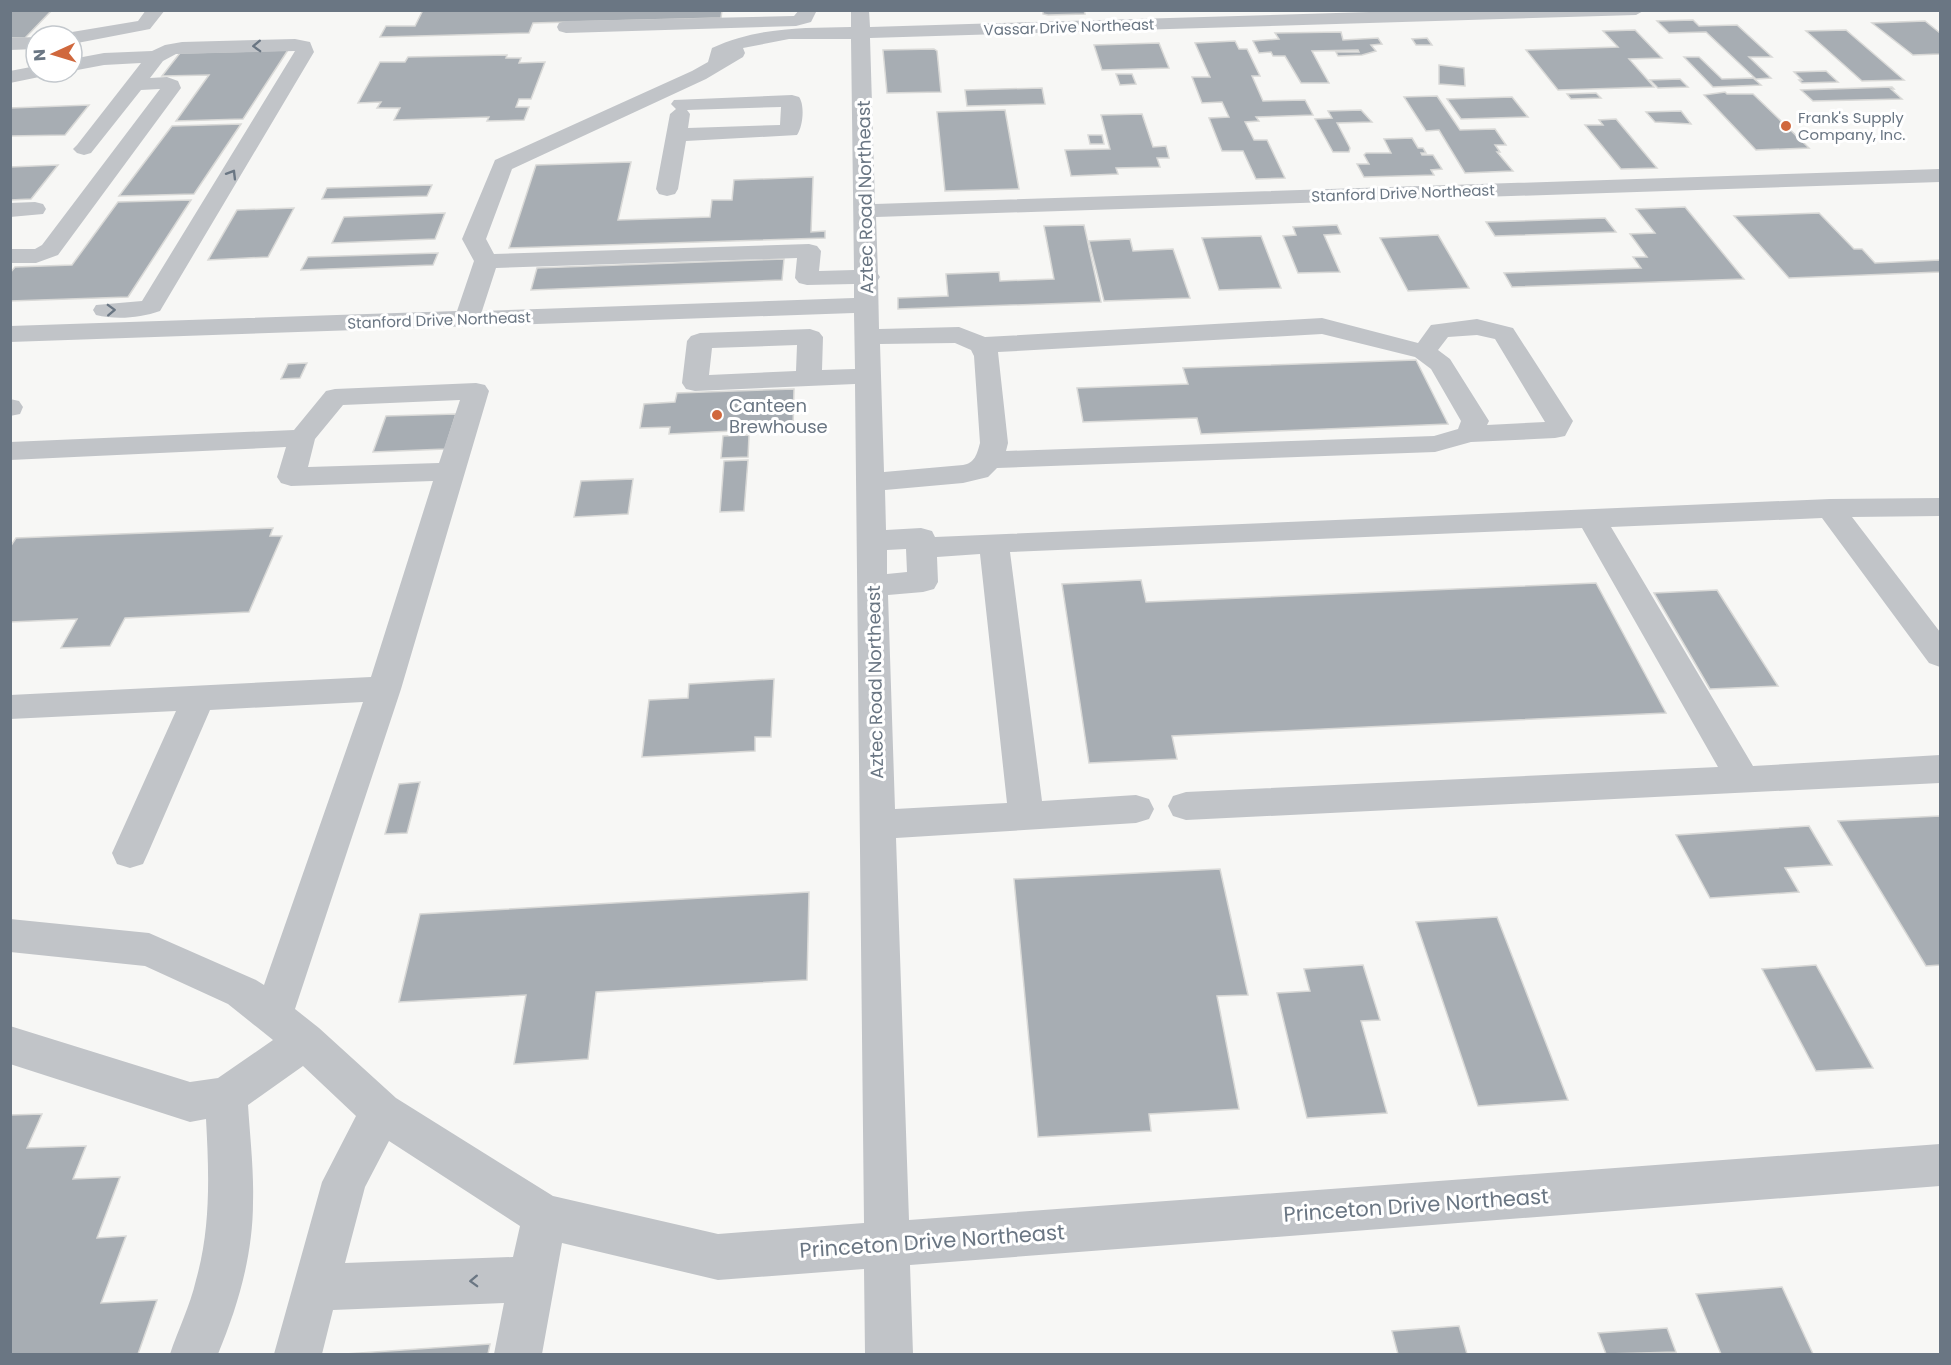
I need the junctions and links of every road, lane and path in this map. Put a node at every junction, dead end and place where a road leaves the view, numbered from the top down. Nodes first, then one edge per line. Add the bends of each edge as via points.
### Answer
1 (156, 10) edge
2 (808, 10) edge
3 (1636, 10) edge
4 (741, 16) edge
5 (861, 22) edge
6 (566, 27) dead end
7 (84, 36) edge
8 (156, 57) junction
9 (84, 63) edge
10 (135, 84) junction
11 (663, 92) junction
12 (681, 104) junction
13 (676, 135) junction
14 (126, 148) junction
15 (1941, 175) edge
16 (667, 189) dead end
17 (35, 209) dead end
18 (10, 210) edge
19 (866, 211) junction
20 (10, 256) edge
21 (486, 261) junction
22 (868, 291) junction
23 (10, 314) edge
24 (467, 319) junction
25 (10, 334) edge
26 (868, 337) junction
27 (982, 345) junction
28 (1424, 352) junction
29 (869, 376) junction
30 (809, 378) dead end
31 (1470, 434) junction
32 (303, 438) junction
33 (10, 451) edge
34 (990, 460) junction
35 (450, 471) junction
36 (871, 482) junction
37 (1941, 507) edge
38 (1830, 508) junction
39 (1591, 518) junction
40 (873, 541) junction
41 (994, 543) junction
42 (922, 548) junction
43 (873, 585) junction
44 (1941, 655) edge
45 (384, 688) junction
46 (200, 698) junction
47 (10, 707) edge
48 (1941, 769) edge
49 (1743, 780) junction
50 (1186, 806) dead end
51 (1136, 809) dead end
52 (1026, 816) junction
53 (878, 825) junction
54 (130, 853) dead end
55 (14, 941) edge
56 (289, 1029) junction
57 (10, 1045) edge
58 (226, 1096) junction
59 (381, 1112) junction
60 (1941, 1165) edge
61 (544, 1216) junction
62 (886, 1245) junction
63 (532, 1279) junction
64 (316, 1287) junction
65 (194, 1354) edge
66 (298, 1354) edge
67 (518, 1354) edge
68 (889, 1354) edge

1 - 7 street via 144,25
2 - 4 street via 805,18 796,21
3 - 5 street, Vassar Drive Northeast
4 - 6 street
5 - 11 street, Vassar Drive Northeast via 789,34 790,40 733,64 717,63
5 - 19 street, Aztec Road Northeast
8 - 9 street
8 - 10 street
23 -> 8 street via 151,306 305,52 303,46 296,45 182,48
10 - 14 street via 166,83 171,88
10 - 14 street via 84,149
11 - 12 street
11 - 21 street via 503,165 474,239
12 - 13 street
12 - 13 street via 792,102 790,131
13 - 16 street
14 - 20 street via 50,250 36,256
15 - 19 street, Stanford Drive Northeast
17 - 18 street
19 - 22 street, Aztec Road Northeast
21 - 22 street via 808,251 807,278
21 - 24 street
22 - 24 street, Stanford Drive Northeast
22 - 26 street, Aztec Road Northeast
24 - 25 street, Stanford Drive Northeast
26 - 27 street via 959,334
26 - 29 street, Aztec Road Northeast
27 - 28 street via 1322,326
27 - 34 street via 987,356 994,443
28 - 31 street via 1441,364 1475,421
28 - 31 street via 1440,330 1477,327 1504,333 1559,421 1555,430
29 - 30 street
29 - 36 street, Aztec Road Northeast
31 - 34 street via 1435,444
32 - 33 street
32 - 35 street via 291,477
32 - 35 street via 335,397 476,391
34 - 36 street via 978,471 963,474
35 - 45 street
36 - 40 street, Aztec Road Northeast
37 - 38 street
38 - 39 street
38 - 44 street
39 - 41 street
39 - 49 street
40 - 42 street via 921,538
40 - 43 street, Aztec Road Northeast
41 - 42 street
41 - 52 street
42 - 43 street via 923,582
43 - 53 street, Aztec Road Northeast
45 - 46 street
45 - 56 street
46 - 47 street
46 - 54 street
48 - 49 street
49 - 50 street
51 - 52 street
52 - 53 street
53 - 62 street, Aztec Road Northeast
55 - 56 street, Princeton Drive Northeast via 149,950 242,992
56 - 58 street
56 - 59 street, Princeton Drive Northeast
57 - 58 street via 190,1102
58 - 65 street via 231,1204 213,1305
59 - 61 street, Princeton Drive Northeast
59 - 64 street via 344,1182
60 - 62 street, Princeton Drive Northeast
61 - 62 street, Princeton Drive Northeast via 718,1257
61 - 63 street
62 - 68 street, Aztec Road Northeast
63 -> 64 street
63 - 67 street
64 - 66 street

